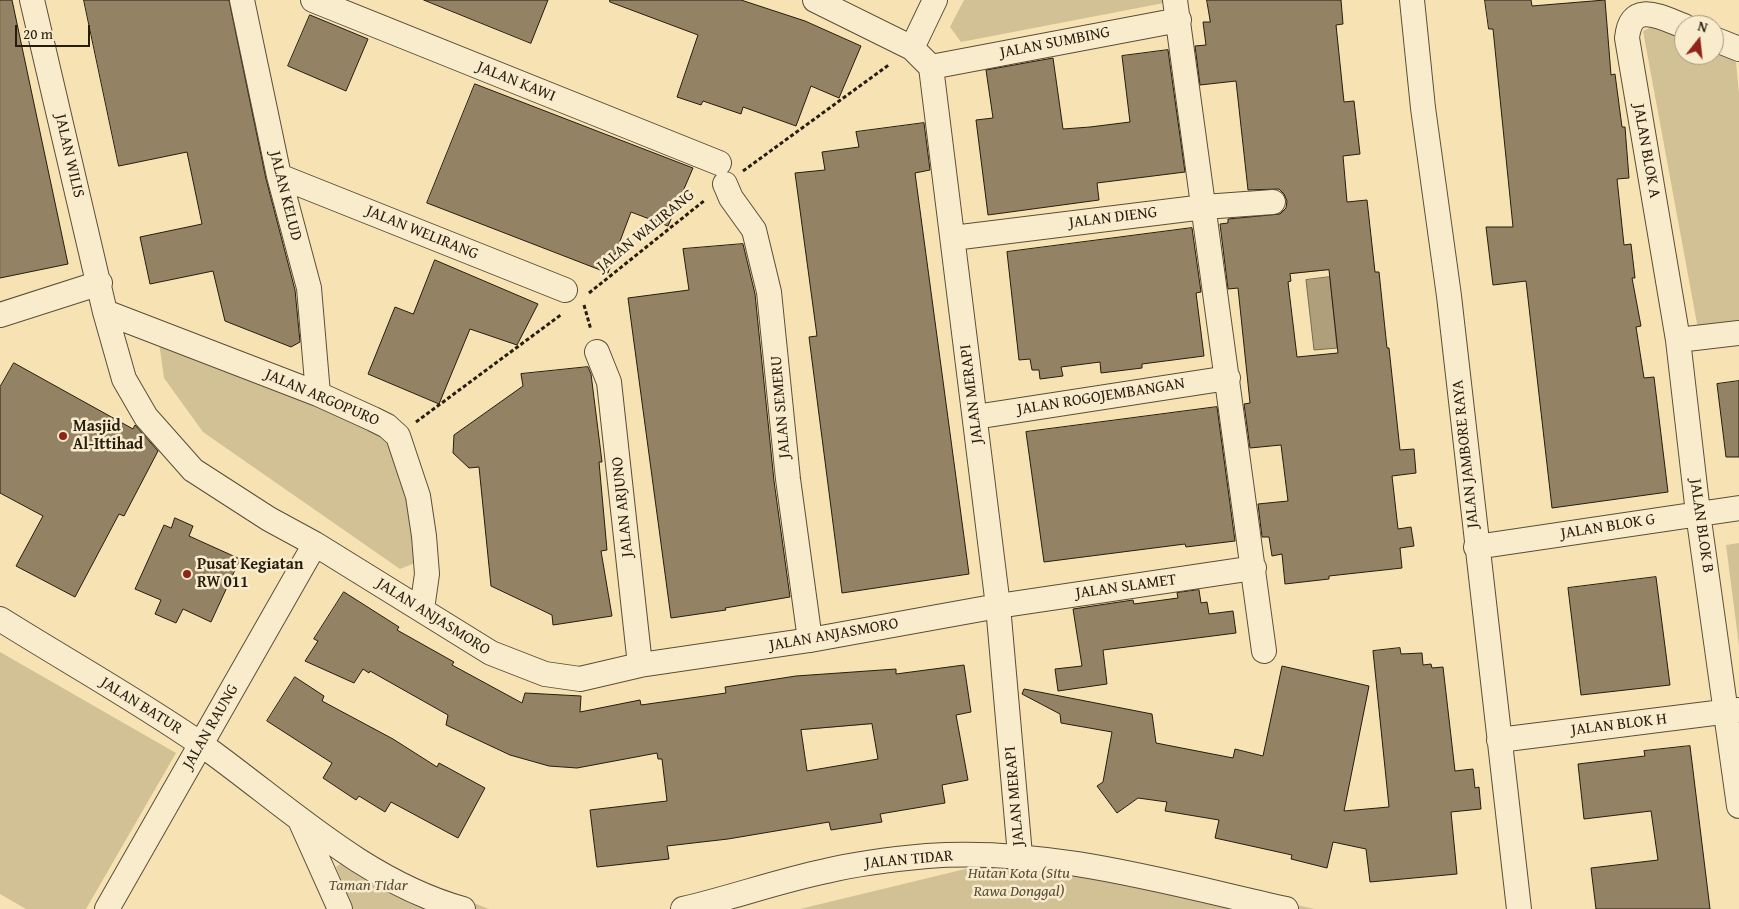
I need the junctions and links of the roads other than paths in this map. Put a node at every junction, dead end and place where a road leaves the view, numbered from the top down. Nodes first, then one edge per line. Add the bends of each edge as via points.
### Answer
1 (32, 0) edge
2 (242, 0) edge
3 (313, 0) edge
4 (815, 0) edge
5 (934, 0) edge
6 (1412, 0) edge
7 (1177, 10) edge
8 (1674, 22) edge
9 (1724, 42) edge
10 (912, 48) junction
11 (1739, 49) edge
12 (931, 67) junction
13 (722, 174) joint
14 (279, 176) junction
15 (1273, 202) dead end
16 (1204, 207) junction
17 (953, 238) junction
18 (100, 283) junction
19 (572, 299) road end
20 (105, 312) junction
21 (0, 315) edge
22 (1739, 333) edge
23 (1678, 340) junction
24 (597, 352) road end
25 (1228, 378) junction
26 (318, 394) junction
27 (974, 417) junction
28 (1739, 508) edge
29 (1698, 513) junction
30 (315, 544) junction
31 (1476, 547) junction
32 (1254, 568) junction
33 (998, 606) junction
34 (422, 609) junction
35 (0, 619) edge
36 (810, 640) junction
37 (1264, 651) dead end
38 (640, 664) junction
39 (1733, 711) edge
40 (1499, 740) junction
41 (201, 744) junction
42 (1739, 806) edge
43 (300, 820) junction
44 (1020, 855) junction
45 (107, 909) edge
46 (340, 909) edge
47 (464, 909) edge
48 (683, 909) edge
49 (1286, 909) edge
50 (1519, 909) edge

1 - 18 street, JALAN WILIS
2 - 14 street, JALAN KELUD
3 - 13 street, JALAN KAWI
4 - 10 street
5 - 10 street
6 - 31 street, JALAN JAMBORE RAYA
7 - 12 street, JALAN SUMBING
7 - 16 street
8 - 23 street, JALAN BLOK A via 1654,14 1635,16 1628,23 1627,38
9 - 11 street
10 - 12 street
12 - 17 street, JALAN MERAPI
13 - 36 street, JALAN SEMERU via 731,198 754,230 769,292 788,478
14 - 19 street, JALAN WELIRANG
14 - 26 street, JALAN KELUD via 309,288
15 - 16 street, JALAN DIENG
16 - 17 street, JALAN DIENG
16 - 25 street
17 - 27 street, JALAN MERAPI
18 - 20 street, JALAN WILIS
18 - 21 street
20 - 26 street, JALAN ARGOPURO
20 - 30 street, JALAN ANJASMORO via 124,379 146,417 194,470 269,519
22 - 23 street
23 - 29 street, JALAN BLOK B
24 - 38 street, JALAN ARJUNO via 609,382
25 - 27 street, JALAN ROGOJEMBANGAN
25 - 32 street
26 - 34 street, JALAN ARGOPURO via 387,426 398,436 418,496 422,520 427,574
27 - 33 street, JALAN MERAPI
28 - 29 street, JALAN BLOK G
29 - 31 street, JALAN BLOK G
29 - 39 street, JALAN BLOK B
30 - 34 street, JALAN ANJASMORO
30 - 41 street, JALAN RAUNG
31 - 40 street, JALAN JAMBORE RAYA
32 - 33 street, JALAN SLAMET
32 - 37 street
33 - 36 street, JALAN ANJASMORO
33 - 44 street, JALAN MERAPI
34 - 38 street, JALAN ANJASMORO via 491,653 545,674 580,679
35 - 41 street, JALAN BATUR
36 - 38 street, JALAN ANJASMORO
39 - 40 street, JALAN BLOK H
39 - 42 street, JALAN BLOK B
40 - 50 street, JALAN JAMBORE RAYA
41 - 43 street, JALAN BATUR
41 - 45 street, JALAN RAUNG
43 - 46 street
43 - 47 street via 355,858 446,904
44 - 48 street, JALAN TIDAR via 928,856 868,863 825,871
44 - 49 street, JALAN TIDAR

